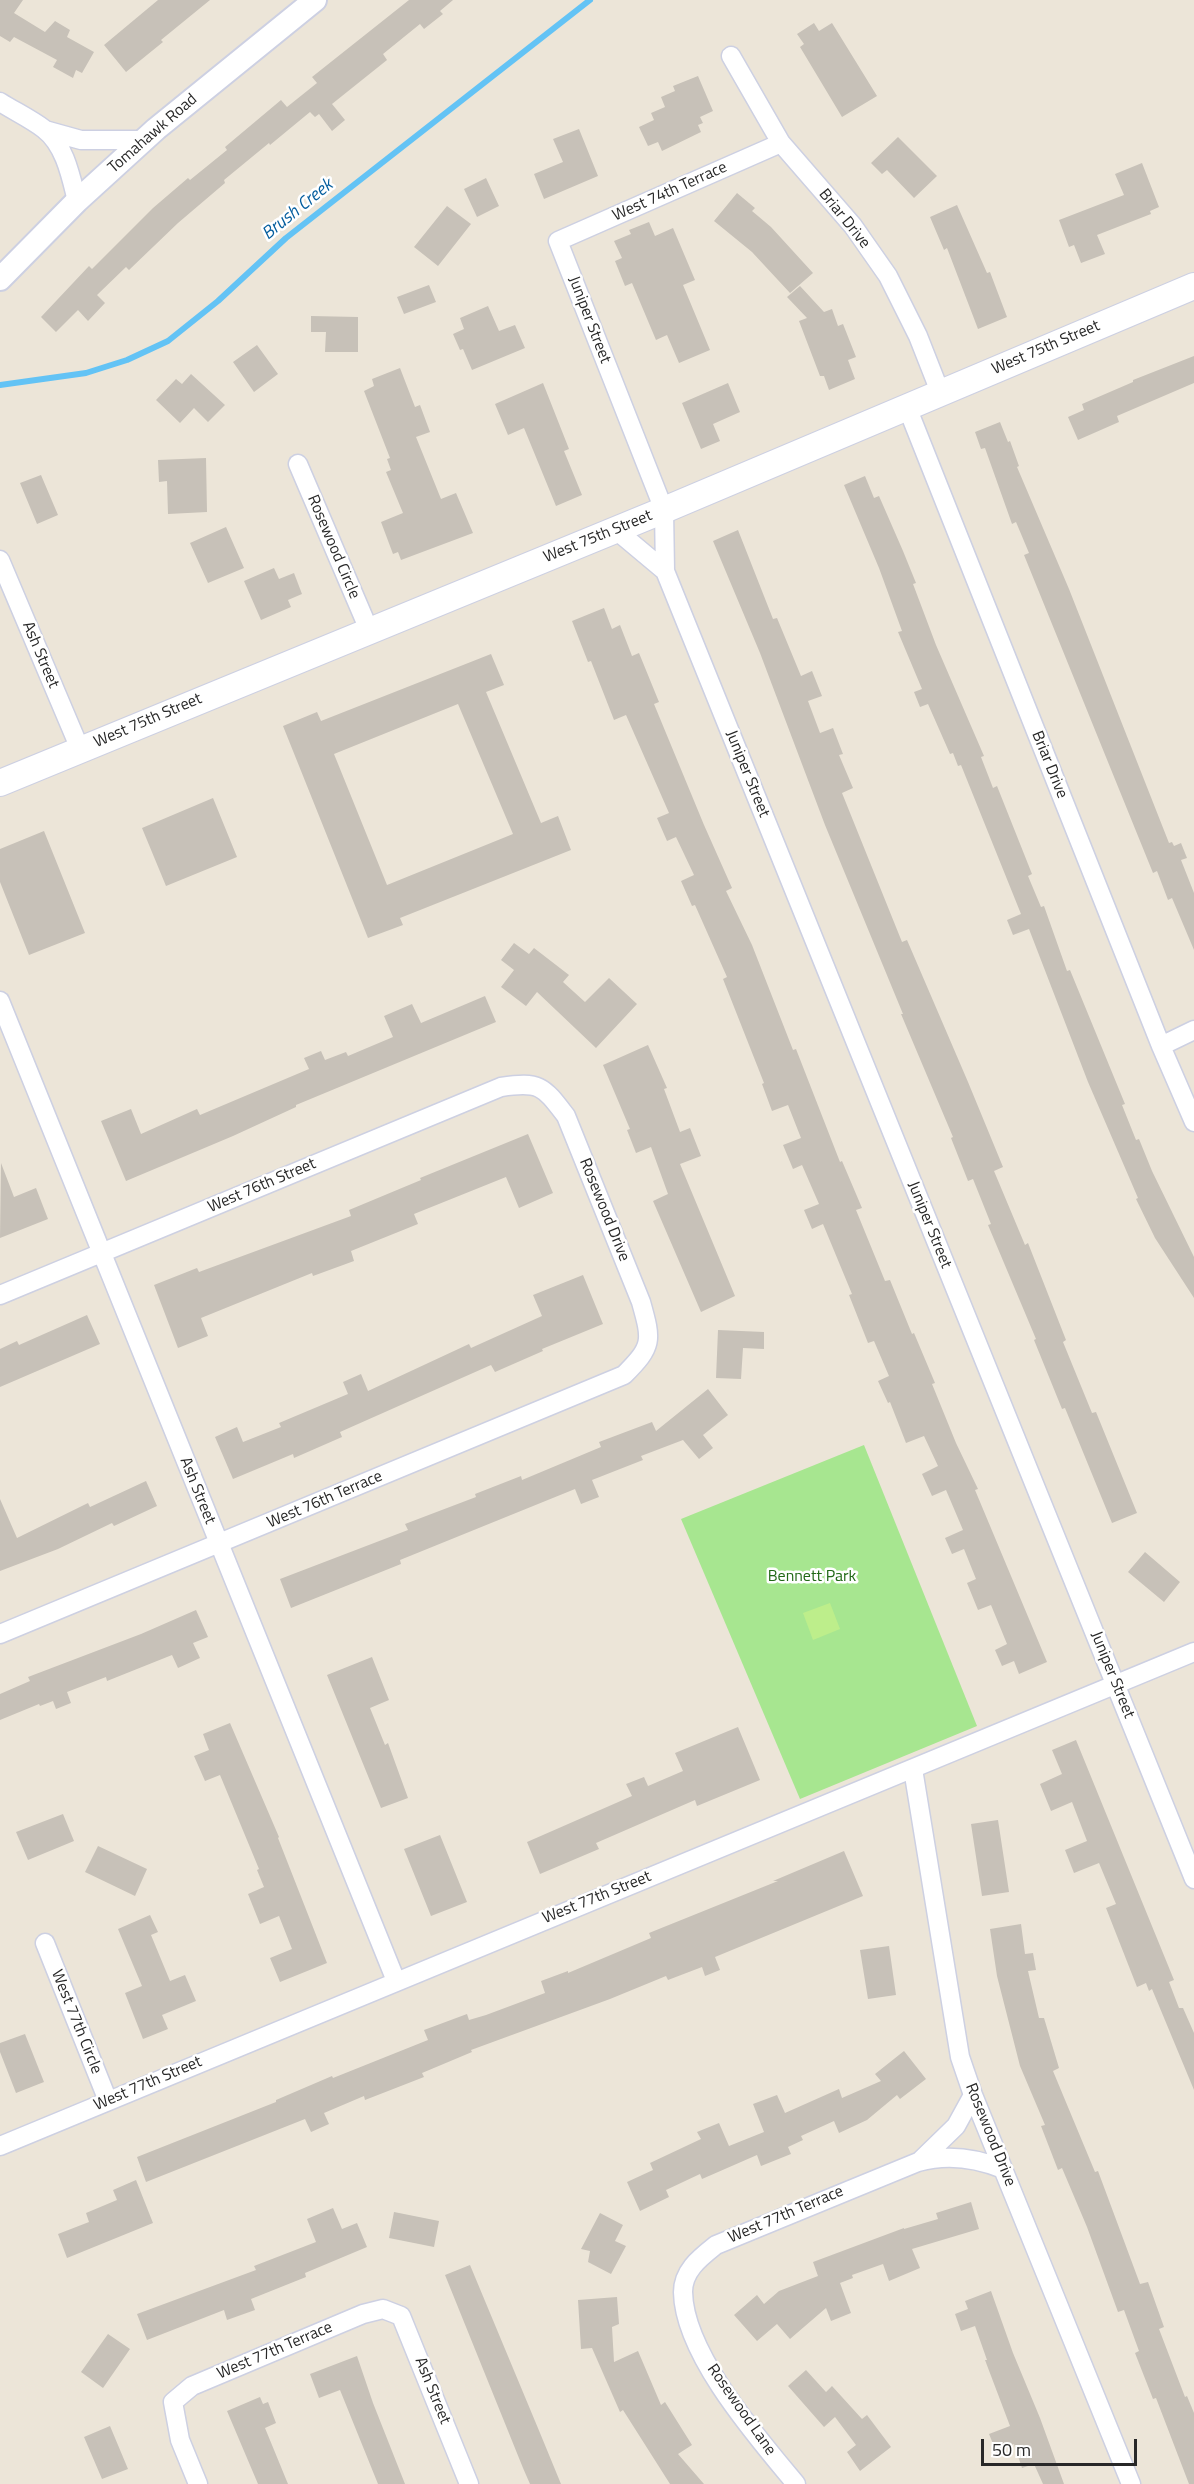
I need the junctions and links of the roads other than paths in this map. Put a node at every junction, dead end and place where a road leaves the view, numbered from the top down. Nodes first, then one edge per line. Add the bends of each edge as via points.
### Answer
1 (315, 0) edge
2 (731, 56) dead end
3 (0, 102) edge
4 (45, 130) junction
5 (144, 140) junction
6 (781, 143) junction
7 (77, 201) junction
8 (558, 241) joint
9 (0, 279) edge
10 (1194, 286) edge
11 (940, 392) junction
12 (907, 407) junction
13 (298, 464) dead end
14 (664, 510) junction
15 (616, 530) junction
16 (0, 560) edge
17 (665, 571) junction
18 (369, 630) junction
19 (80, 749) junction
20 (0, 783) edge
21 (0, 1001) edge
22 (1194, 1030) edge
23 (1161, 1046) junction
24 (526, 1083) joint
25 (1194, 1122) edge
26 (102, 1253) junction
27 (0, 1295) edge
28 (643, 1356) joint
29 (218, 1544) junction
30 (0, 1634) edge
31 (1194, 1652) edge
32 (1115, 1684) junction
33 (913, 1768) junction
34 (1194, 1879) edge
35 (45, 1943) dead end
36 (396, 1981) junction
37 (973, 2095) junction
38 (108, 2101) junction
39 (0, 2146) edge
40 (918, 2162) junction
41 (1004, 2169) junction
42 (685, 2298) joint
43 (383, 2309) joint
44 (198, 2484) edge
45 (469, 2484) edge
46 (796, 2484) edge
47 (1131, 2484) edge

1 - 5 street, Tomahawk Road
2 - 6 street, Briar Drive
3 - 4 street
4 - 5 street via 81,140
4 - 7 street via 70,172
5 - 7 street, Tomahawk Road
6 - 8 street, West 74th Terrace
6 - 11 street, Briar Drive via 853,226 888,276
7 - 9 street, Tomahawk Road
8 - 14 street, Juniper Street
10 - 11 main road, West 75th Street
11 - 12 main road, West 75th Street
12 - 14 main road, West 75th Street
12 - 23 street, Briar Drive
13 - 18 street, Rosewood Circle
14 - 15 main road, West 75th Street
14 - 17 street, Juniper Street
15 - 17 street, Juniper Street
15 - 18 main road, West 75th Street
16 - 19 street, Ash Street
17 - 32 street, Juniper Street
18 - 19 main road, West 75th Street
19 - 20 main road, West 75th Street
21 - 26 street, Ash Street
22 - 23 street
23 - 25 street, Briar Drive
24 - 26 street, West 76th Street via 501,1087
24 - 28 street, Rosewood Drive via 547,1091 566,1116 641,1302 650,1334
26 - 27 street, West 76th Street
26 - 29 street, Ash Street
28 - 29 street, West 76th Terrace via 624,1375
29 - 30 street, West 76th Terrace
29 - 36 street, Ash Street
31 - 32 street, West 77th Street
32 - 33 street, West 77th Street
32 - 34 street, Juniper Street
33 - 36 street, West 77th Street
33 - 37 street, Rosewood Drive via 952,2014 960,2057
35 - 38 street, West 77th Circle
36 - 38 street, West 77th Street
37 - 40 street, West 77th Terrace via 956,2126
37 - 41 street, Rosewood Drive
38 - 39 street, West 77th Street
40 - 41 street, West 77th Terrace via 957,2158
40 - 42 street, West 77th Terrace via 716,2245 693,2262 683,2291
41 - 47 street, Rosewood Drive
42 - 46 street, Rosewood Lane via 692,2334 718,2383
43 - 44 street, West 77th Terrace via 192,2386 173,2402 180,2440
43 - 45 street, Ash Street via 401,2316

